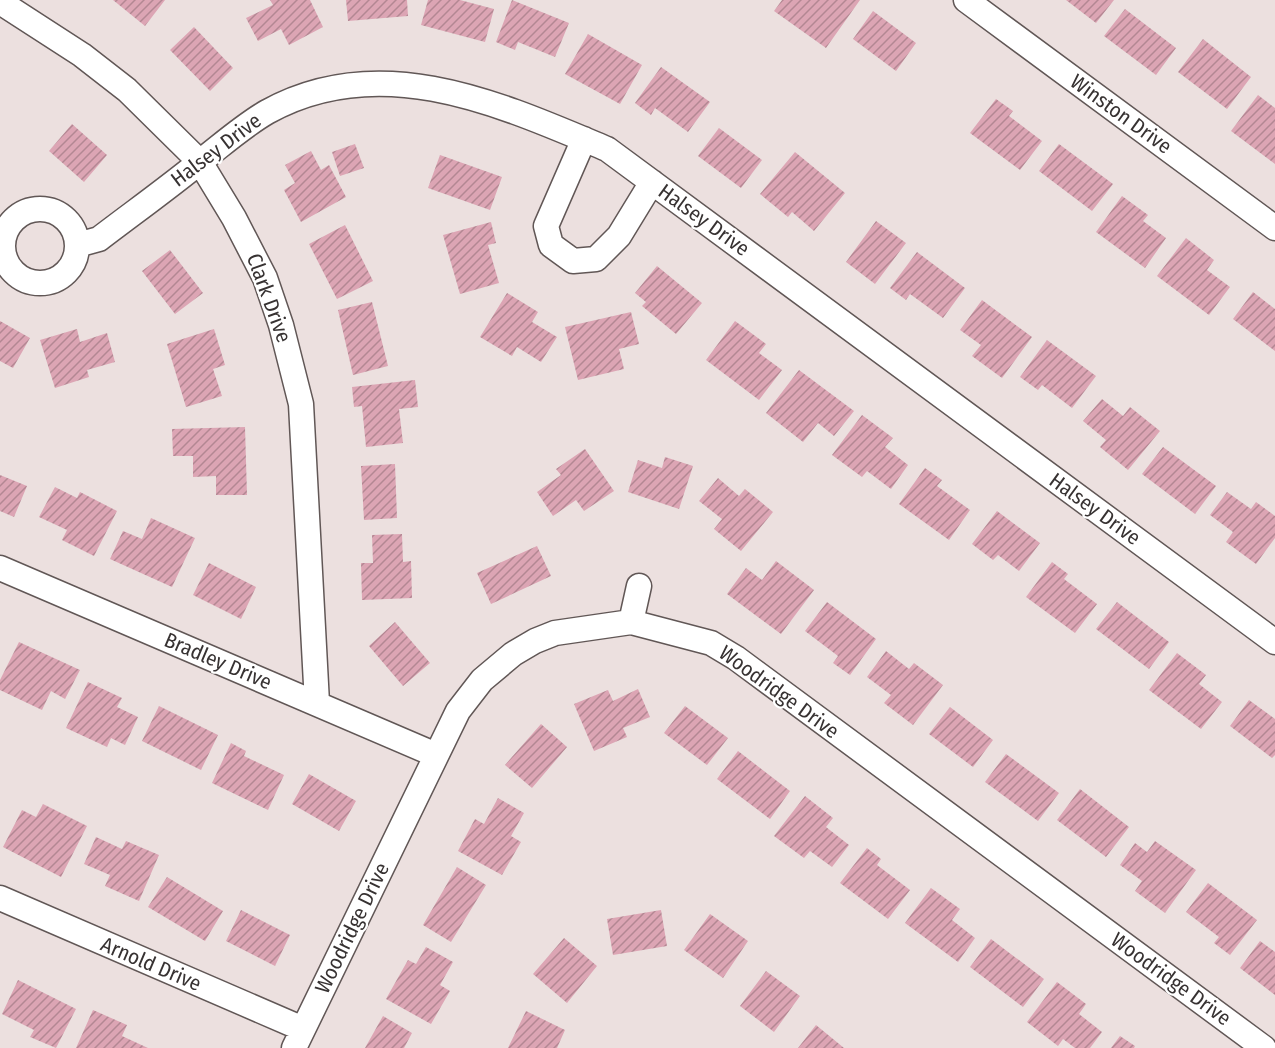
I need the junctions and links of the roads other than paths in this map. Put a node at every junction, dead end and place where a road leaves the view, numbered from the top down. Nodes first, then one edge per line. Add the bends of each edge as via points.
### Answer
1 (966, 0) edge
2 (0, 2) edge
3 (584, 139) junction
4 (200, 162) junction
5 (652, 182) junction
6 (1275, 228) edge
7 (77, 245) dead end
8 (0, 568) edge
9 (639, 586) dead end
10 (630, 622) junction
11 (1275, 642) edge
12 (316, 703) junction
13 (436, 755) junction
14 (0, 898) edge
15 (298, 1038) edge
16 (1264, 1048) edge

1 - 6 street, Winston Drive
2 - 4 street, Clark Drive via 82,55 127,90
3 - 4 street, Halsey Drive via 520,112 462,94 402,84 338,86 268,112
3 - 5 street, Halsey Drive via 608,148
3 - 5 street via 546,226 551,245 573,261 596,259 619,236
4 - 7 street, Halsey Drive via 99,239
4 - 12 street, Clark Drive via 265,278 301,404
5 - 11 street, Halsey Drive
8 - 12 street, Bradley Drive
9 - 10 street
10 - 13 street, Woodridge Drive via 555,633 513,654 471,693
10 - 16 street, Woodridge Drive via 711,643 736,658
12 - 13 street, Bradley Drive
13 - 15 street, Woodridge Drive
14 - 15 street, Arnold Drive

